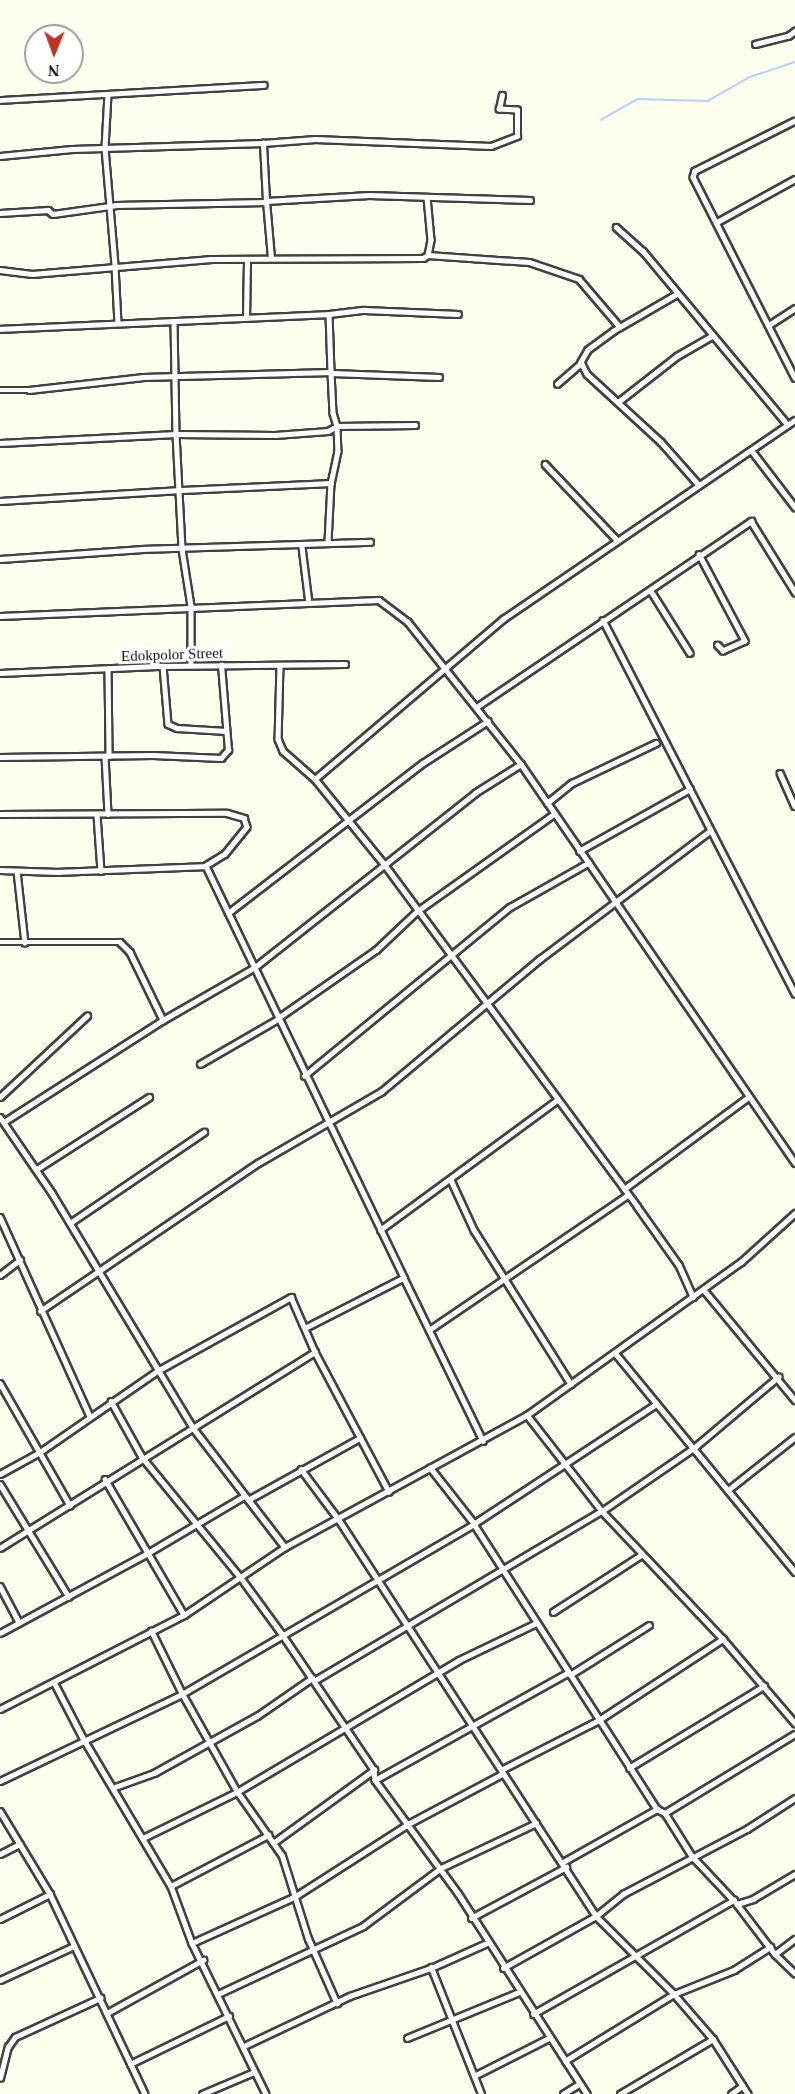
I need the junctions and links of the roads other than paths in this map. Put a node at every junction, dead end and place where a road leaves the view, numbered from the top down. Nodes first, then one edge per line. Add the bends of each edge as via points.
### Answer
1 (795, 31) edge
2 (755, 44) dead end
3 (264, 85) dead end
4 (108, 94) junction
5 (502, 95) dead end
6 (0, 100) edge
7 (795, 121) edge
8 (263, 143) junction
9 (105, 148) junction
10 (0, 156) edge
11 (795, 179) edge
12 (427, 196) junction
13 (530, 200) dead end
14 (266, 202) junction
15 (110, 207) junction
16 (0, 213) edge
17 (717, 222) junction
18 (616, 227) dead end
19 (428, 255) junction
20 (271, 258) junction
21 (247, 260) junction
22 (115, 266) junction
23 (0, 270) edge
24 (676, 295) junction
25 (795, 308) edge
26 (329, 314) junction
27 (458, 314) dead end
28 (246, 318) junction
29 (174, 321) junction
30 (118, 323) junction
31 (769, 325) junction
32 (620, 327) junction
33 (0, 329) edge
34 (711, 336) junction
35 (581, 363) junction
36 (331, 372) junction
37 (176, 377) junction
38 (439, 377) dead end
39 (795, 378) edge
40 (557, 384) dead end
41 (0, 390) edge
42 (618, 402) junction
43 (795, 420) edge
44 (415, 425) dead end
45 (788, 425) junction
46 (337, 426) junction
47 (176, 434) junction
48 (0, 443) edge
49 (752, 451) junction
50 (545, 464) dead end
51 (331, 483) junction
52 (699, 485) junction
53 (181, 490) junction
54 (0, 501) edge
55 (795, 507) edge
56 (617, 540) junction
57 (370, 542) dead end
58 (328, 543) junction
59 (302, 547) junction
60 (182, 549) junction
61 (699, 554) junction
62 (0, 559) edge
63 (651, 591) junction
64 (795, 592) edge
65 (309, 603) junction
66 (191, 606) junction
67 (0, 616) edge
68 (603, 620) junction
69 (717, 645) dead end
70 (690, 653) dead end
71 (345, 664) dead end
72 (191, 665) junction
73 (221, 665) junction
74 (280, 665) junction
75 (162, 666) junction
76 (444, 668) junction
77 (108, 669) junction
78 (0, 673) edge
79 (478, 706) junction
80 (488, 721) junction
81 (226, 731) junction
82 (656, 743) dead end
83 (107, 756) junction
84 (0, 757) edge
85 (521, 764) junction
86 (780, 774) dead end
87 (315, 779) junction
88 (690, 789) junction
89 (547, 804) junction
90 (795, 806) edge
91 (0, 814) edge
92 (108, 814) junction
93 (554, 814) junction
94 (97, 815) junction
95 (348, 823) junction
96 (710, 831) junction
97 (579, 851) junction
98 (588, 863) junction
99 (385, 865) junction
100 (206, 866) junction
101 (0, 870) edge
102 (17, 871) junction
103 (101, 871) junction
104 (615, 901) junction
105 (416, 912) junction
106 (228, 913) junction
107 (0, 942) edge
108 (25, 943) junction
109 (451, 958) junction
110 (255, 967) junction
111 (795, 993) edge
112 (484, 1005) junction
113 (87, 1016) dead end
114 (278, 1019) junction
115 (163, 1020) junction
116 (200, 1064) dead end
117 (304, 1076) junction
118 (0, 1097) edge
119 (149, 1097) dead end
120 (747, 1098) junction
121 (557, 1100) junction
122 (0, 1117) edge
123 (4, 1122) junction
124 (328, 1122) junction
125 (204, 1132) dead end
126 (795, 1163) edge
127 (37, 1169) junction
128 (451, 1180) junction
129 (624, 1189) junction
130 (628, 1195) junction
131 (795, 1213) edge
132 (0, 1217) edge
133 (70, 1223) junction
134 (380, 1230) junction
135 (20, 1260) junction
136 (99, 1270) junction
137 (0, 1275) edge
138 (404, 1278) junction
139 (505, 1281) junction
140 (704, 1290) junction
141 (693, 1297) junction
142 (40, 1311) junction
143 (306, 1328) junction
144 (429, 1330) junction
145 (315, 1353) junction
146 (616, 1354) junction
147 (159, 1370) junction
148 (778, 1377) junction
149 (0, 1383) edge
150 (571, 1384) junction
151 (795, 1400) edge
152 (111, 1401) junction
153 (657, 1404) junction
154 (527, 1415) junction
155 (90, 1416) junction
156 (194, 1429) junction
157 (795, 1437) edge
158 (360, 1438) junction
159 (483, 1441) junction
160 (695, 1448) junction
161 (40, 1452) junction
162 (142, 1457) junction
163 (567, 1465) junction
164 (430, 1468) junction
165 (301, 1469) junction
166 (0, 1474) edge
167 (105, 1479) junction
168 (0, 1484) edge
169 (728, 1490) junction
170 (389, 1492) junction
171 (246, 1498) junction
172 (70, 1504) junction
173 (602, 1511) junction
174 (339, 1520) junction
175 (474, 1524) junction
176 (195, 1526) junction
177 (28, 1528) junction
178 (285, 1546) junction
179 (0, 1548) edge
180 (146, 1554) junction
181 (641, 1555) junction
182 (501, 1571) junction
183 (795, 1572) edge
184 (241, 1578) junction
185 (377, 1580) junction
186 (0, 1586) edge
187 (69, 1597) junction
188 (553, 1612) dead end
189 (184, 1615) junction
190 (19, 1622) junction
191 (534, 1624) junction
192 (650, 1625) dead end
193 (408, 1626) junction
194 (151, 1631) junction
195 (0, 1633) edge
196 (282, 1634) junction
197 (723, 1639) junction
198 (440, 1673) junction
199 (568, 1674) junction
200 (313, 1679) junction
201 (54, 1682) junction
202 (764, 1686) junction
203 (182, 1694) junction
204 (0, 1709) edge
205 (599, 1720) junction
206 (795, 1723) edge
207 (471, 1725) junction
208 (345, 1728) junction
209 (795, 1734) edge
210 (82, 1738) junction
211 (209, 1741) junction
212 (629, 1768) junction
213 (374, 1770) junction
214 (502, 1772) junction
215 (375, 1780) junction
216 (0, 1781) edge
217 (115, 1787) junction
218 (237, 1792) junction
219 (795, 1798) edge
220 (657, 1809) junction
221 (0, 1811) edge
222 (665, 1813) junction
223 (536, 1823) junction
224 (408, 1824) junction
225 (268, 1835) junction
226 (145, 1837) junction
227 (273, 1843) junction
228 (20, 1844) junction
229 (0, 1854) edge
230 (692, 1856) junction
231 (565, 1864) junction
232 (441, 1868) junction
233 (795, 1874) edge
234 (171, 1886) junction
235 (50, 1894) junction
236 (296, 1896) junction
237 (735, 1902) junction
238 (596, 1916) junction
239 (471, 1918) junction
240 (0, 1919) edge
241 (795, 1939) edge
242 (487, 1942) junction
243 (192, 1943) junction
244 (74, 1946) junction
245 (770, 1947) junction
246 (315, 1951) junction
247 (775, 1954) junction
248 (636, 1955) junction
249 (203, 1960) junction
250 (431, 1968) junction
251 (503, 1968) junction
252 (795, 1973) edge
253 (0, 1980) edge
254 (519, 1992) junction
255 (218, 1994) junction
256 (674, 1994) junction
257 (100, 1998) junction
258 (337, 2004) junction
259 (107, 2013) junction
260 (533, 2014) junction
261 (229, 2016) junction
262 (453, 2021) junction
263 (407, 2038) dead end
264 (549, 2038) junction
265 (713, 2039) junction
266 (244, 2046) junction
267 (565, 2061) junction
268 (130, 2064) junction
269 (255, 2072) junction
270 (474, 2076) junction
271 (0, 2079) edge
272 (579, 2084) junction
273 (742, 2086) junction
274 (145, 2094) edge
275 (202, 2094) edge
276 (266, 2094) edge
277 (481, 2094) edge
278 (562, 2094) edge
279 (587, 2094) edge
280 (620, 2094) edge
281 (731, 2094) edge
282 (748, 2094) edge

1 - 2 street
3 - 4 street
4 - 6 street
4 - 9 street
5 - 8 street via 499,109 517,110 517,136 491,146 315,139
7 - 17 street via 694,172 693,178
8 - 9 street
8 - 14 street
9 - 10 street
9 - 15 street
11 - 17 street
12 - 13 street
12 - 14 street
12 - 19 street via 431,240
14 - 15 street
14 - 20 street
15 - 16 street via 53,214 48,210
15 - 22 street
17 - 31 street
18 - 24 street via 643,251
19 - 20 street
19 - 32 street via 529,262 566,273 595,295
20 - 21 street
21 - 22 street
21 - 28 street
22 - 23 street via 32,274
22 - 30 street
24 - 32 street
24 - 34 street
25 - 31 street
26 - 27 street via 364,310
26 - 28 street
26 - 36 street
28 - 29 street
29 - 30 street
29 - 37 street
30 - 33 street
31 - 39 street
32 - 35 street via 588,350
34 - 42 street via 677,356
34 - 45 street via 761,388
35 - 40 street
35 - 42 street via 586,374
36 - 37 street
36 - 38 street
36 - 46 street
37 - 41 street
37 - 47 street
42 - 52 street
43 - 45 street
44 - 46 street
45 - 49 street
46 - 47 street via 328,431 275,435
46 - 51 street via 338,451
47 - 48 street
47 - 53 street
49 - 52 street
49 - 55 street
50 - 56 street
51 - 53 street
51 - 58 street
52 - 56 street
53 - 54 street
53 - 60 street
56 - 76 street via 503,619
57 - 58 street
58 - 59 street
59 - 60 street
59 - 65 street
60 - 62 street
60 - 66 street
61 - 63 street
61 - 64 street via 754,521
61 - 69 street via 744,641 723,651
63 - 68 street
63 - 70 street
65 - 66 street
65 - 76 street via 379,600 408,622
66 - 67 street
66 - 72 street
68 - 79 street
68 - 88 street
71 - 74 street, Edokpolor Street
72 - 73 street, Edokpolor Street
72 - 75 street, Edokpolor Street
73 - 74 street, Edokpolor Street
73 - 81 street
74 - 87 street via 279,739 283,752
75 - 77 street, Edokpolor Street
75 - 81 street via 168,724
76 - 79 street
76 - 87 street
77 - 78 street, Edokpolor Street
77 - 83 street
79 - 80 street
80 - 85 street
80 - 95 street via 423,763
81 - 83 street via 228,750 221,758
82 - 89 street via 573,783
83 - 84 street
83 - 92 street
85 - 89 street
85 - 99 street via 475,793
86 - 90 street
87 - 95 street
88 - 96 street
88 - 97 street
89 - 93 street
91 - 94 street
92 - 94 street
92 - 100 street via 227,813 244,819 247,827 225,854
93 - 97 street
93 - 105 street
94 - 103 street
95 - 99 street
95 - 106 street
96 - 104 street
96 - 111 street
97 - 98 street
98 - 104 street
98 - 109 street via 510,907
99 - 105 street
99 - 110 street
100 - 103 street
100 - 106 street
101 - 102 street
102 - 103 street
102 - 108 street
104 - 112 street
104 - 120 street
105 - 109 street
105 - 114 street via 376,950
106 - 110 street
107 - 108 street
108 - 115 street via 120,942 135,962
109 - 112 street
109 - 117 street
110 - 114 street
110 - 115 street
112 - 121 street
112 - 124 street via 382,1091
113 - 118 street
114 - 116 street
114 - 117 street
115 - 123 street
117 - 124 street
119 - 127 street
120 - 126 street
120 - 129 street
121 - 128 street
121 - 129 street
122 - 123 street
123 - 127 street
124 - 134 street
124 - 136 street via 258,1163
125 - 133 street
127 - 133 street
128 - 134 street
128 - 139 street
129 - 130 street
130 - 139 street
130 - 141 street via 679,1265
131 - 140 street via 755,1251
132 - 135 street
133 - 136 street
134 - 138 street
135 - 137 street
135 - 142 street
136 - 142 street
136 - 147 street
138 - 143 street
138 - 144 street
139 - 144 street
139 - 150 street
140 - 141 street
140 - 148 street
141 - 146 street
142 - 155 street
143 - 145 street
143 - 147 street via 291,1297
144 - 159 street
145 - 156 street
145 - 158 street
146 - 150 street
146 - 153 street
147 - 152 street
147 - 156 street
148 - 151 street
148 - 160 street
149 - 161 street
150 - 154 street
152 - 155 street
152 - 162 street
153 - 160 street
153 - 163 street
154 - 159 street
154 - 163 street
155 - 161 street
156 - 162 street
156 - 171 street
157 - 169 street
158 - 165 street
158 - 170 street
159 - 164 street
160 - 169 street
160 - 173 street
161 - 166 street
161 - 172 street
162 - 167 street
162 - 176 street
163 - 173 street
163 - 175 street
164 - 170 street
164 - 175 street
165 - 171 street
165 - 174 street
167 - 172 street
167 - 180 street
168 - 177 street
169 - 183 street
170 - 174 street
171 - 176 street
171 - 178 street
172 - 177 street
173 - 181 street
173 - 182 street
174 - 178 street
174 - 185 street
175 - 182 street
175 - 185 street
176 - 180 street
176 - 184 street
177 - 179 street
177 - 187 street
178 - 184 street
180 - 187 street
180 - 189 street
181 - 188 street
181 - 197 street
182 - 191 street
182 - 193 street
184 - 189 street
184 - 196 street
185 - 193 street
185 - 196 street
186 - 190 street
187 - 190 street
189 - 194 street
190 - 195 street
191 - 198 street
191 - 199 street
192 - 199 street
193 - 198 street
193 - 200 street
194 - 201 street
194 - 203 street
196 - 200 street
196 - 203 street
197 - 202 street
197 - 205 street
198 - 207 street
198 - 208 street
199 - 205 street
199 - 207 street
200 - 208 street
200 - 211 street via 257,1716
201 - 204 street
201 - 210 street
202 - 206 street
202 - 212 street
203 - 210 street
203 - 211 street
205 - 212 street
205 - 214 street
207 - 214 street
207 - 215 street
208 - 213 street
208 - 218 street
209 - 222 street
210 - 216 street
210 - 217 street
211 - 217 street via 154,1773
211 - 218 street
212 - 220 street
213 - 215 street
213 - 227 street
214 - 223 street
214 - 224 street
215 - 224 street
217 - 226 street
218 - 225 street
218 - 226 street
219 - 230 street via 747,1829
220 - 222 street
220 - 231 street
221 - 228 street
222 - 230 street
223 - 231 street
223 - 232 street
224 - 232 street
224 - 236 street
225 - 227 street
225 - 234 street
226 - 234 street
227 - 236 street
228 - 229 street
228 - 235 street
230 - 237 street
230 - 238 street via 623,1894
231 - 238 street
231 - 239 street
232 - 239 street
232 - 246 street via 363,1926
233 - 237 street via 753,1899
234 - 243 street
235 - 240 street
235 - 244 street
236 - 243 street
236 - 246 street
237 - 245 street
237 - 248 street
238 - 248 street
238 - 251 street
239 - 242 street
241 - 247 street
242 - 250 street
242 - 251 street
243 - 249 street
244 - 253 street
244 - 257 street
245 - 247 street
245 - 256 street via 734,1970
246 - 255 street
246 - 258 street
247 - 252 street
248 - 256 street
248 - 260 street
249 - 255 street
249 - 259 street
250 - 258 street via 396,1977
250 - 262 street
251 - 254 street
254 - 260 street
254 - 262 street
255 - 261 street
256 - 265 street
256 - 267 street
257 - 259 street
257 - 271 street via 15,2037 8,2047
258 - 266 street
259 - 268 street
260 - 264 street
261 - 266 street
261 - 268 street
262 - 263 street
262 - 270 street
264 - 267 street
264 - 270 street
265 - 273 street
265 - 280 street
266 - 269 street
267 - 272 street
268 - 274 street
269 - 275 street
269 - 276 street
270 - 277 street
272 - 278 street
272 - 279 street
273 - 281 street
273 - 282 street

